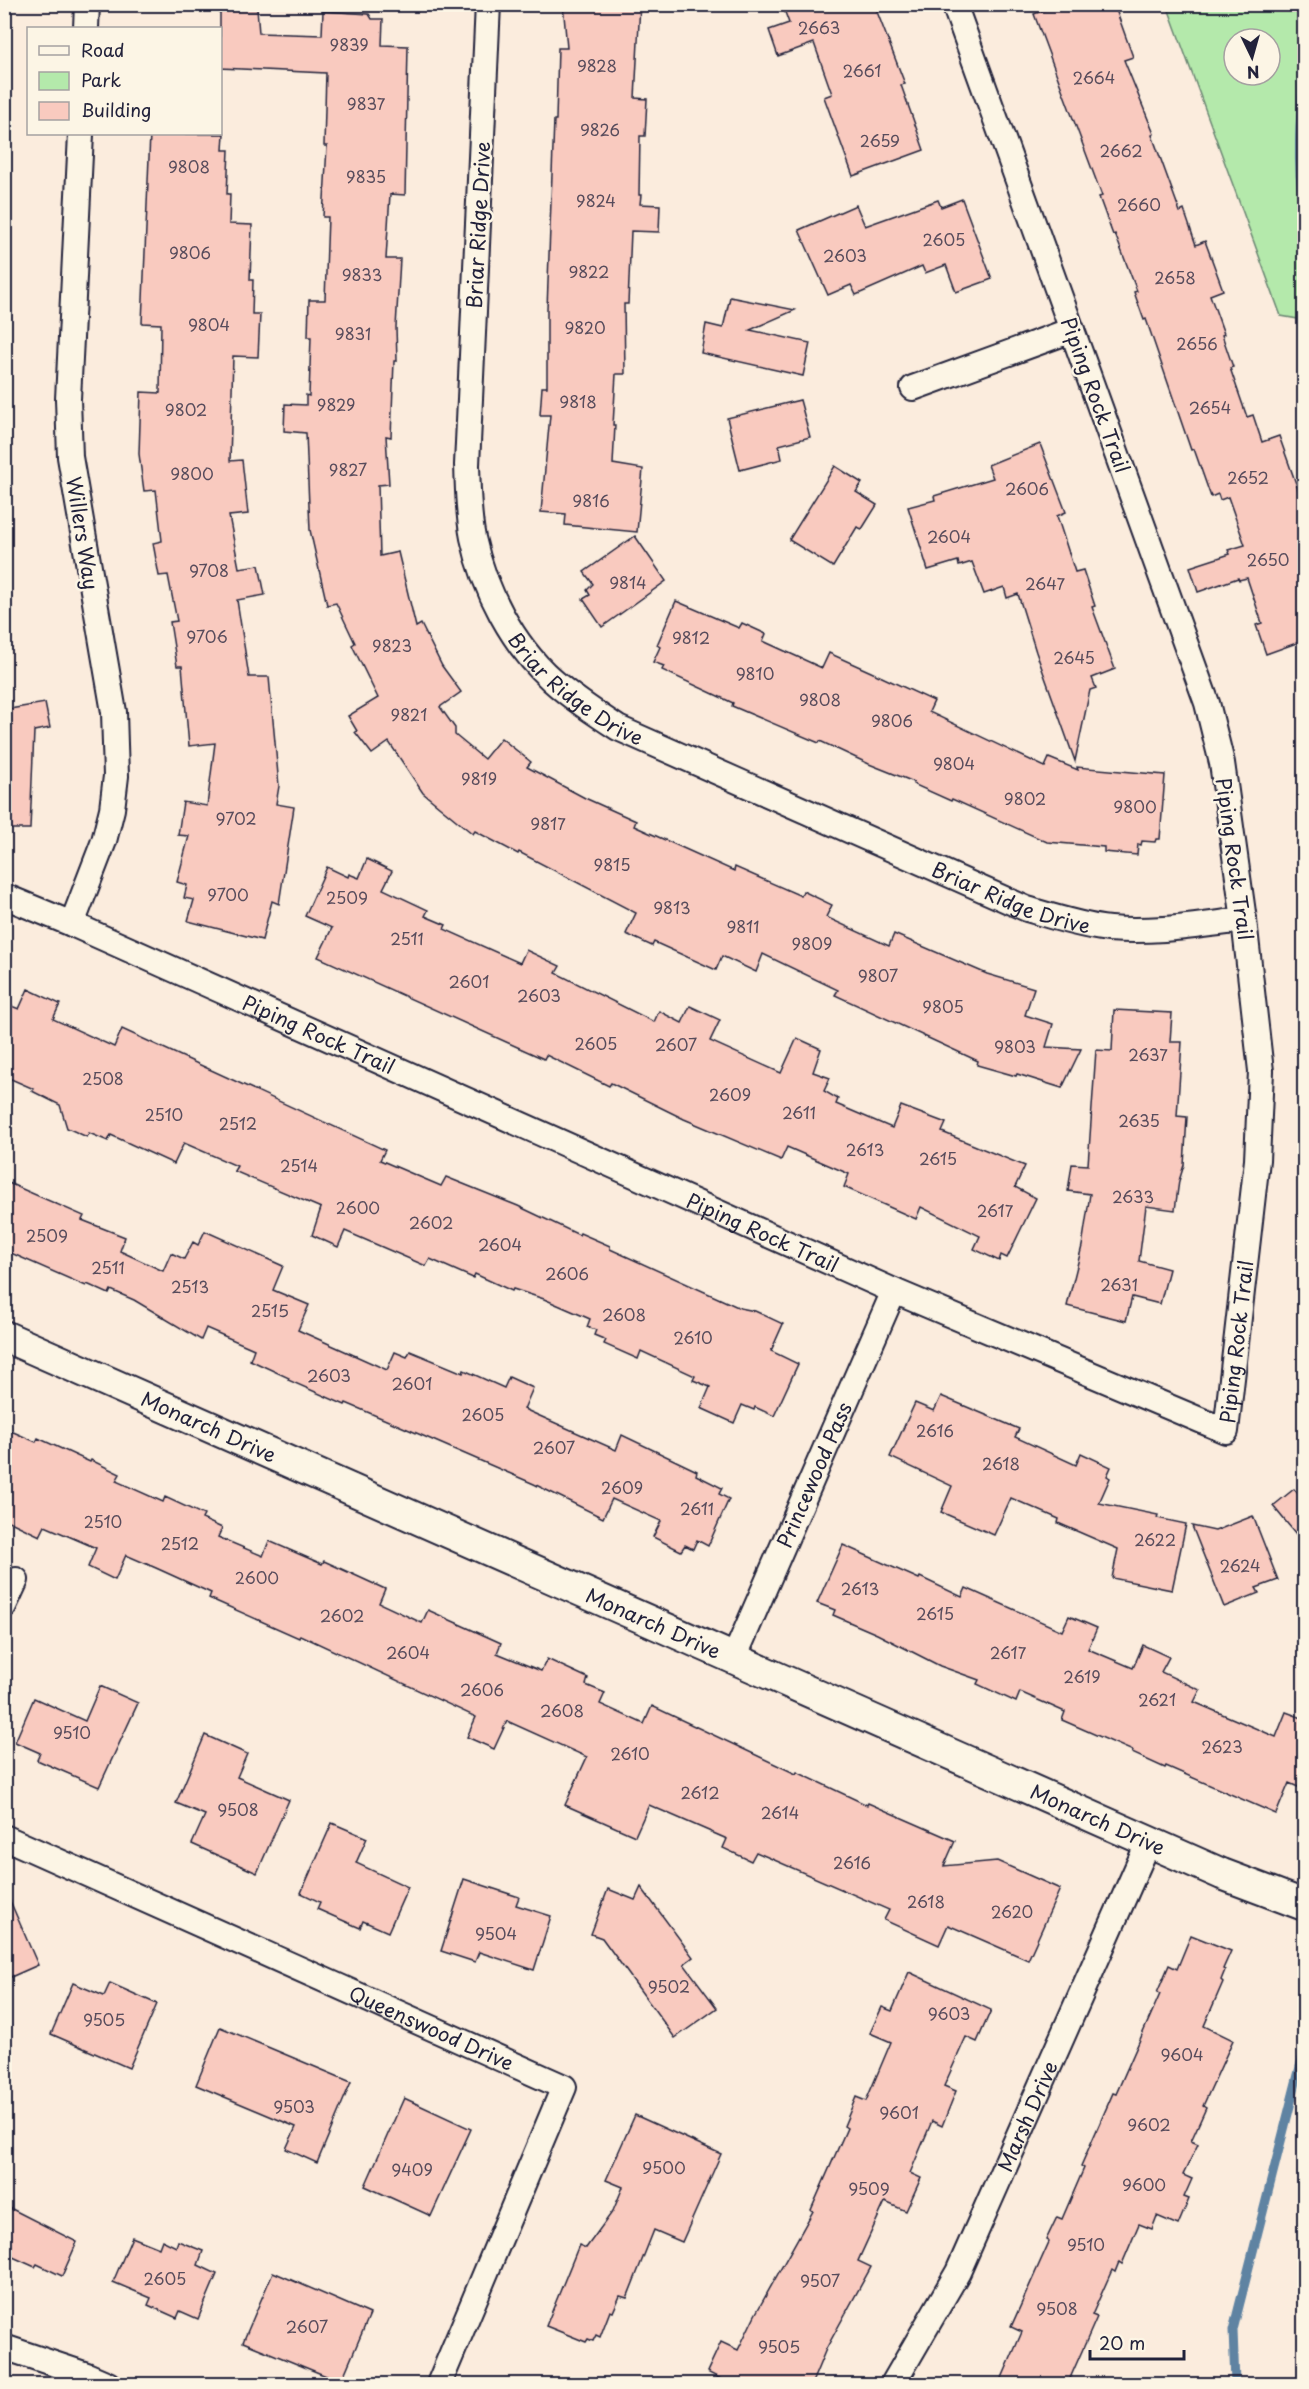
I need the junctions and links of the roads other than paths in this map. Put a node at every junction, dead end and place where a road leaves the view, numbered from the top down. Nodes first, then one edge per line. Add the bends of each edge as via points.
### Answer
1 (87, 4) edge
2 (488, 4) edge
3 (954, 4) edge
4 (86, 27) edge
5 (81, 135) edge
6 (1072, 330) junction
7 (913, 388) dead end
8 (4, 896) edge
9 (1244, 920) junction
10 (72, 924) junction
11 (894, 1291) junction
12 (4, 1336) edge
13 (16, 1580) dead end
14 (4, 1606) edge
15 (734, 1658) junction
16 (4, 1837) edge
17 (1149, 1840) junction
18 (1305, 1905) edge
19 (4, 2347) edge
20 (108, 2385) edge
21 (439, 2385) edge
22 (893, 2385) edge

1 - 4 street
2 - 9 street, Briar Ridge Drive via 468,499 472,537 482,572 520,644 550,679 618,728 1028,909 1109,929 1158,930
3 - 6 street, Piping Rock Trail
5 - 10 street, Willers Way via 68,399 70,457 114,712 117,766 104,841
6 - 7 street
6 - 9 street, Piping Rock Trail via 1207,703 1222,763
8 - 10 street, Piping Rock Trail
9 - 11 street, Piping Rock Trail via 1261,1071 1261,1115 1226,1431
10 - 11 street, Piping Rock Trail
11 - 15 street, Princewood Pass
12 - 15 street, Monarch Drive
13 - 14 street
15 - 17 street, Monarch Drive
16 - 21 street, Queenswood Drive via 564,2087
17 - 18 street, Monarch Drive via 1222,1874
17 - 22 street, Marsh Drive via 958,2272
19 - 20 street

